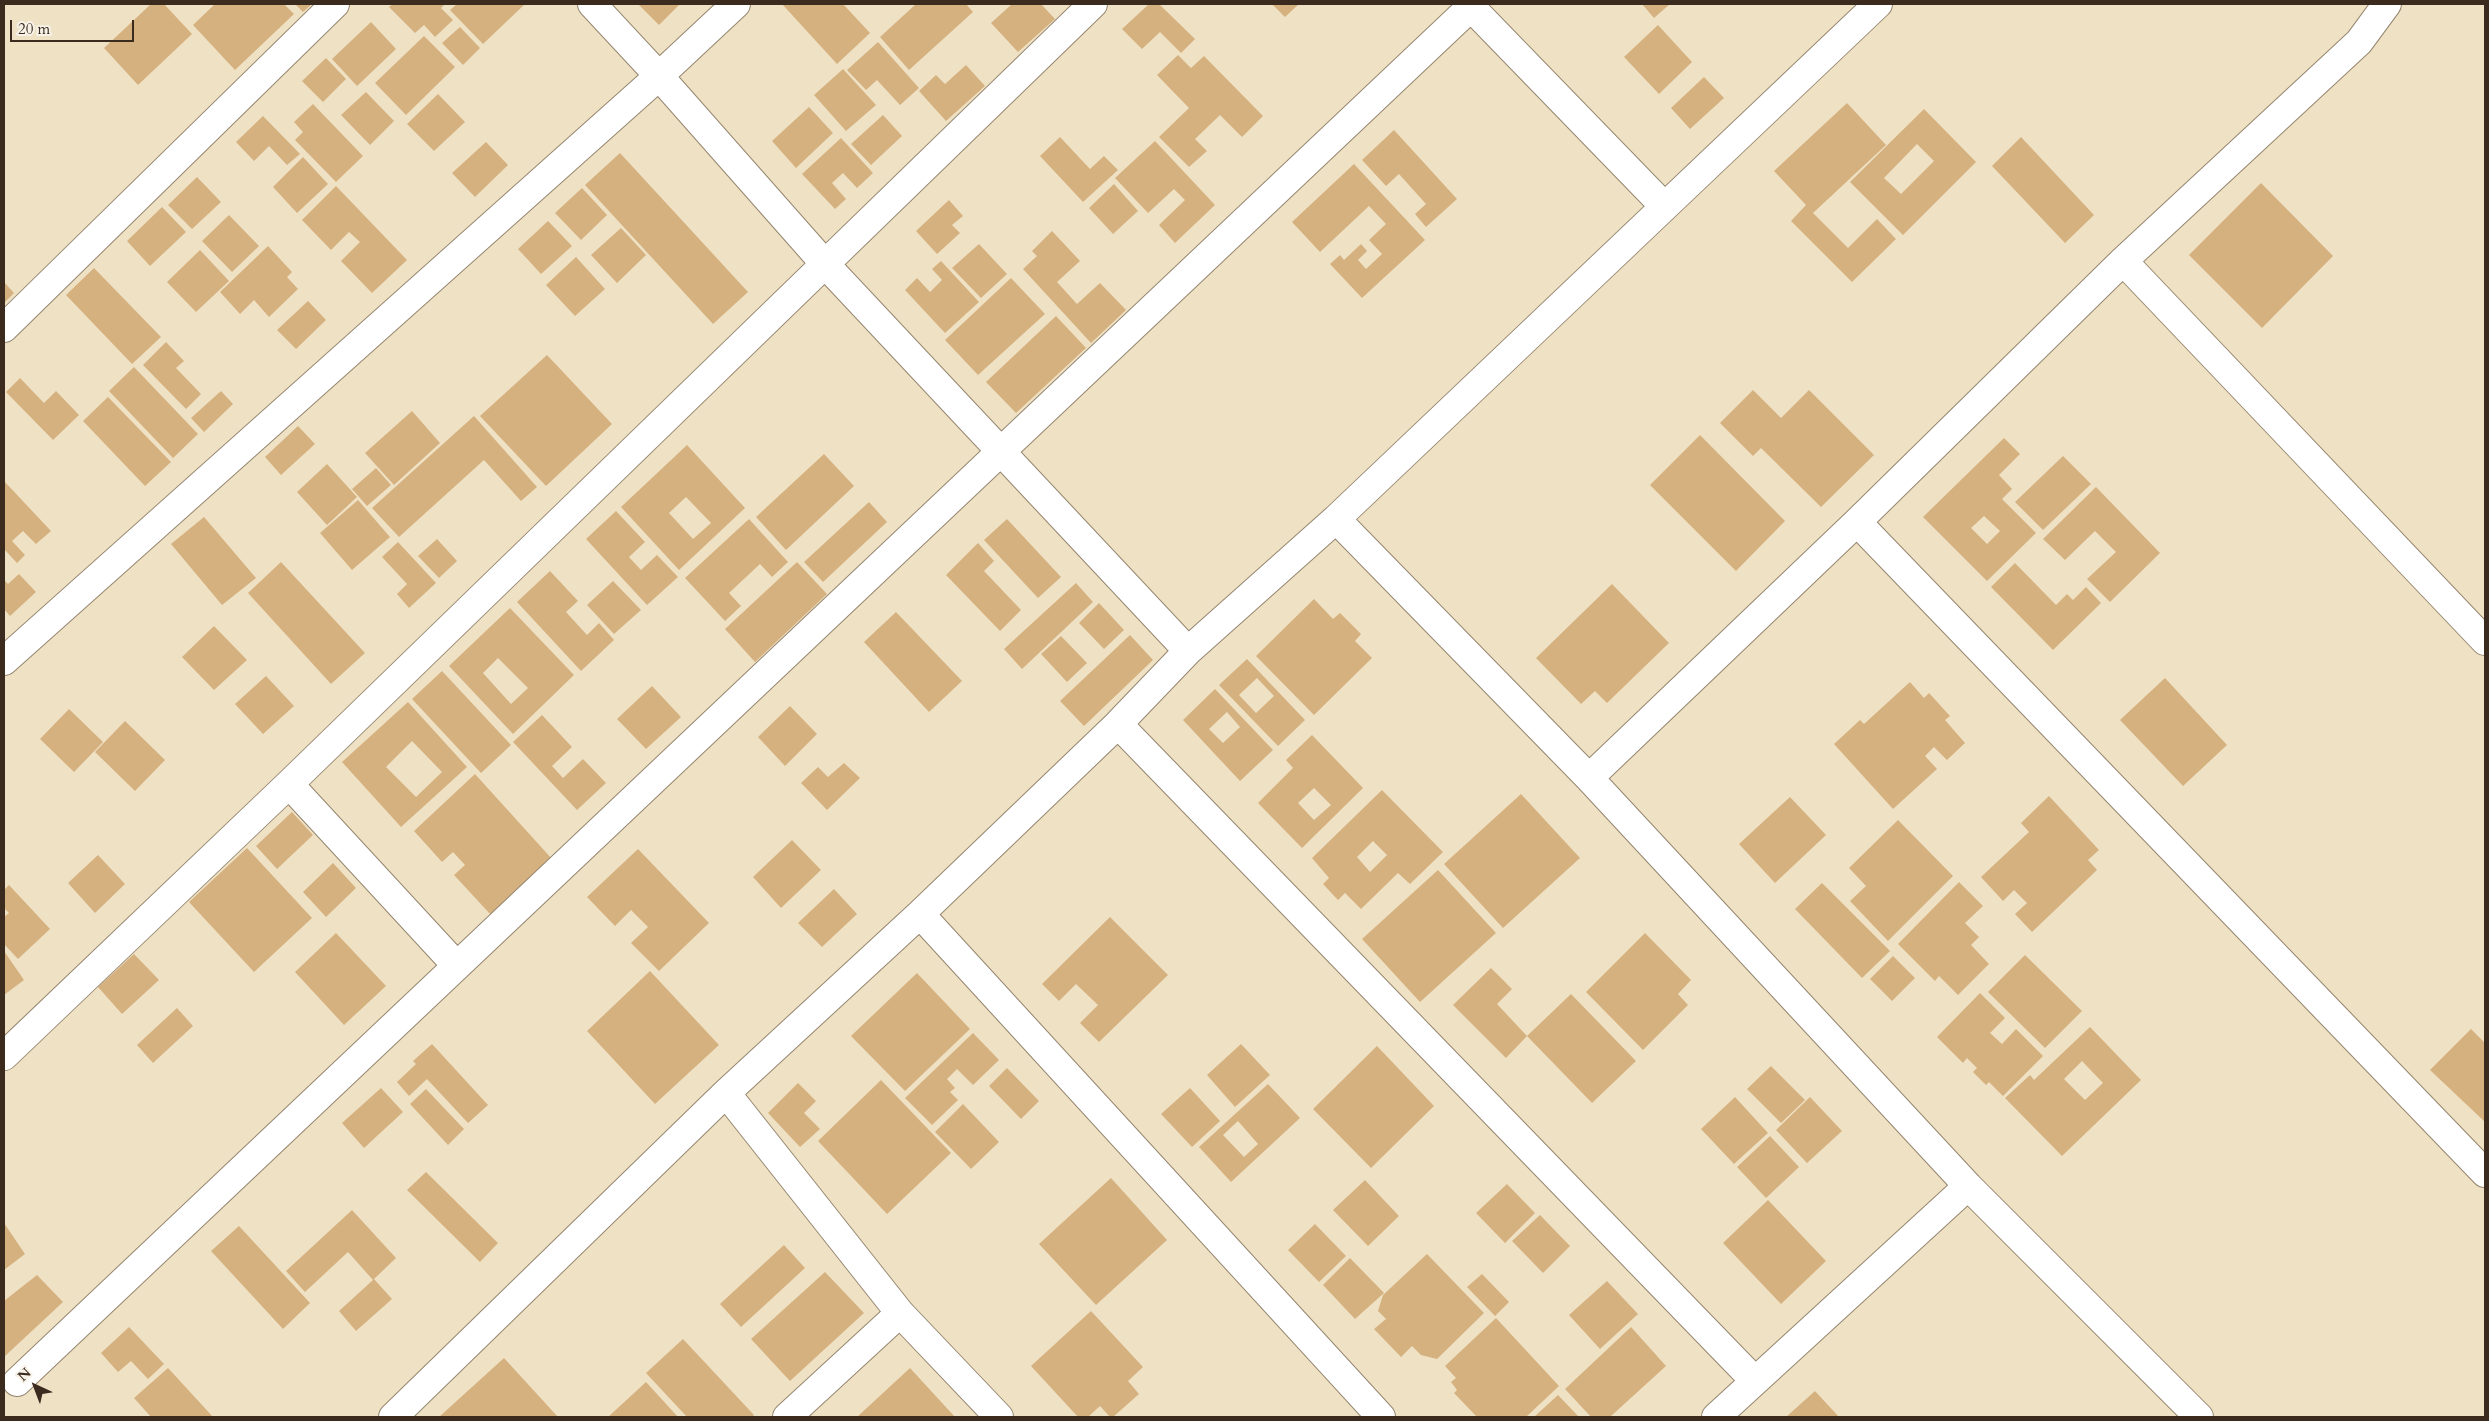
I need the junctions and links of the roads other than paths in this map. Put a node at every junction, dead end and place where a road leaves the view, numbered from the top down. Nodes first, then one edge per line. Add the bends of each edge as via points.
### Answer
1 (335, 4) edge
2 (592, 4) edge
3 (736, 4) edge
4 (1093, 4) edge
5 (1878, 4) edge
6 (2387, 4) edge
7 (1471, 5) edge
8 (659, 76) junction
9 (1664, 206) junction
10 (2123, 261) junction
11 (825, 264) junction
12 (4, 328) edge
13 (1002, 451) junction
14 (1336, 519) junction
15 (1857, 522) junction
16 (2485, 641) edge
17 (1188, 651) junction
18 (4, 661) edge
19 (1118, 724) junction
20 (1589, 778) junction
21 (289, 784) junction
22 (920, 914) junction
23 (457, 966) junction
24 (4, 1056) edge
25 (726, 1093) junction
26 (2485, 1173) edge
27 (1968, 1186) junction
28 (900, 1314) junction
29 (1755, 1381) junction
30 (17, 1382) dead end
31 (2186, 1413) edge
32 (393, 1417) edge
33 (787, 1417) edge
34 (999, 1417) edge
35 (1381, 1417) edge
36 (1716, 1417) edge

1 - 12 street
2 - 8 street
3 - 8 street
4 - 11 street
5 - 9 street
6 - 10 street via 2359,42
7 - 9 street
7 - 13 street
8 - 11 street
8 - 18 street
9 - 14 street
10 - 15 street
10 - 16 street
11 - 13 street
11 - 21 street
13 - 17 street
13 - 23 street
14 - 17 street
14 - 20 street
15 - 20 street
15 - 26 street
17 - 19 street
19 - 22 street
19 - 29 street
20 - 27 street
21 - 23 street
21 - 24 street
22 - 25 street
22 - 35 street
23 - 30 street
25 - 28 street
25 - 32 street
27 - 29 street
27 - 31 street
28 - 33 street
28 - 34 street
29 - 36 street

